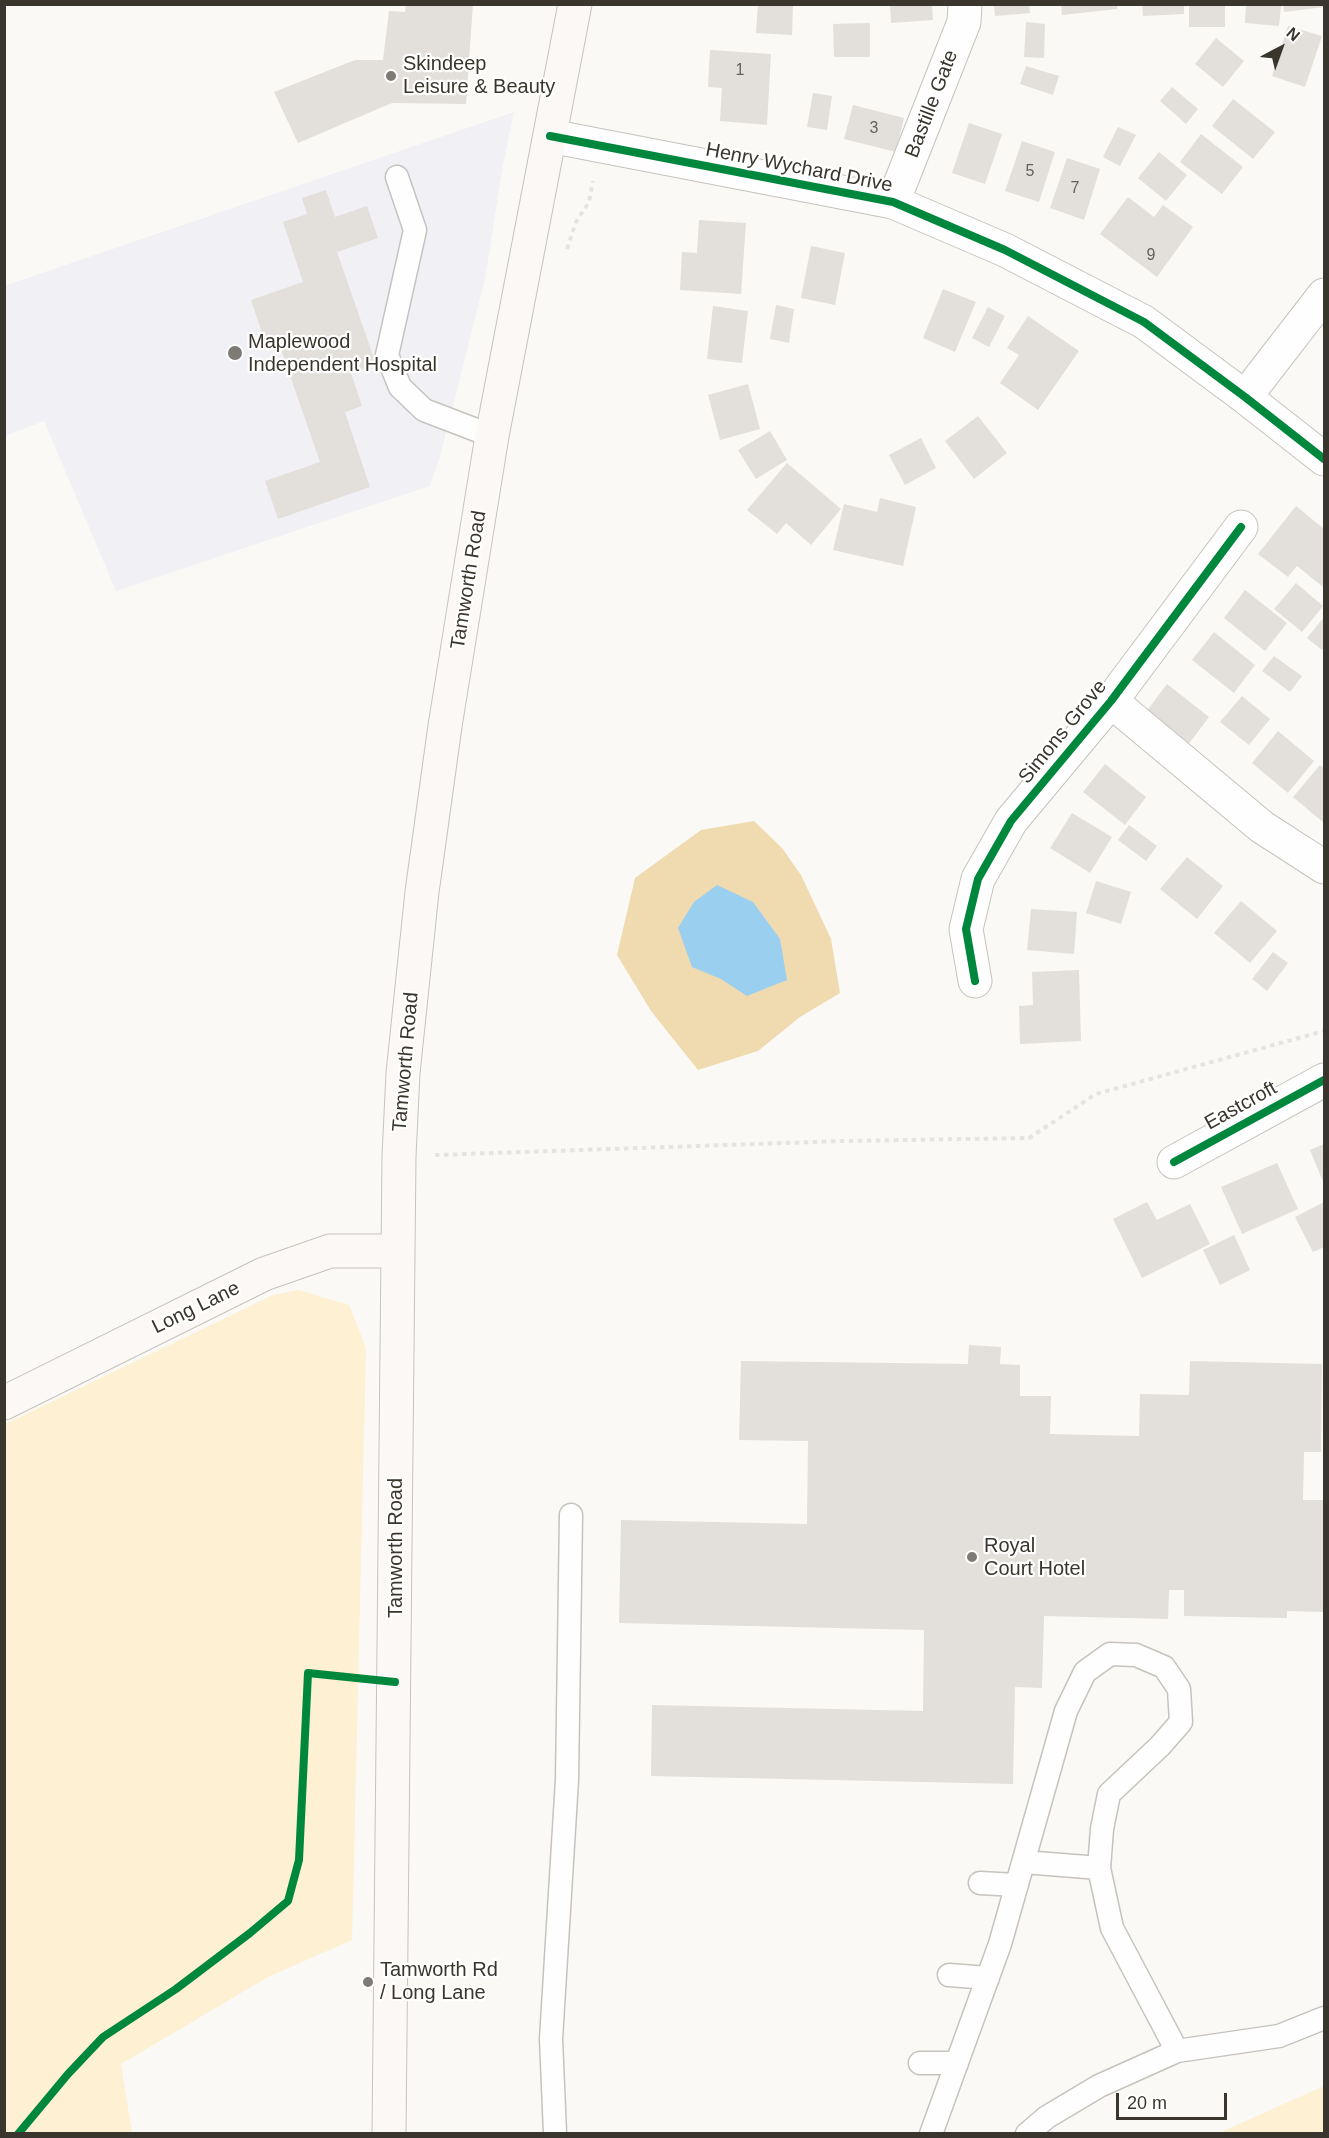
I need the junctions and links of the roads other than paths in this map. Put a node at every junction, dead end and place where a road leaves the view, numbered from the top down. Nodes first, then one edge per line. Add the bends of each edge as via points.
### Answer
1 (575, 4) edge
2 (965, 4) edge
3 (550, 136) junction
4 (397, 177) dead end
5 (893, 202) junction
6 (1324, 295) edge
7 (1245, 397) junction
8 (492, 436) junction
9 (1324, 459) edge
10 (1241, 527) dead end
11 (1111, 701) junction
12 (1324, 867) edge
13 (975, 981) dead end
14 (1324, 1080) edge
15 (1174, 1162) dead end
16 (398, 1251) junction
17 (4, 1403) edge
18 (571, 1515) dead end
19 (1024, 1862) junction
20 (1099, 1868) junction
21 (980, 1883) dead end
22 (1017, 1885) junction
23 (949, 1975) dead end
24 (988, 1978) junction
25 (1324, 2018) edge
26 (1177, 2051) junction
27 (920, 2063) dead end
28 (957, 2063) junction
29 (389, 2133) edge
30 (555, 2133) edge
31 (931, 2133) edge
32 (1027, 2133) edge

1 - 3 main road, Tamworth Road
2 - 5 street, Bastille Gate via 964,22
3 - 5 street, Henry Wychard Drive
3 - 8 main road, Tamworth Road
4 - 8 lane via 415,230 387,355 400,387 424,410
5 - 7 street, Henry Wychard Drive via 1005,250 1144,322
6 - 7 street
7 - 9 street, Henry Wychard Drive
8 - 16 main road, Tamworth Road via 422,892 403,1073
10 - 11 street, Simons Grove
11 - 12 street, Simons Grove via 1262,827
11 - 13 street, Simons Grove via 1011,821 978,879 966,929
14 - 15 street, Eastcroft
16 - 17 main road, Long Lane via 330,1251 264,1274
16 - 29 main road, Tamworth Road
18 - 30 lane via 567,1780 551,2039
19 - 20 lane
19 - 20 lane via 1065,1711 1085,1672 1110,1654 1136,1655 1164,1667 1179,1689 1181,1722 1109,1794
19 - 22 lane
20 - 26 lane via 1112,1928
21 - 22 lane
22 - 24 lane
23 - 24 lane
24 - 28 lane
25 - 26 lane via 1279,2036
26 - 32 lane via 1099,2086
27 - 28 lane
28 - 31 lane

